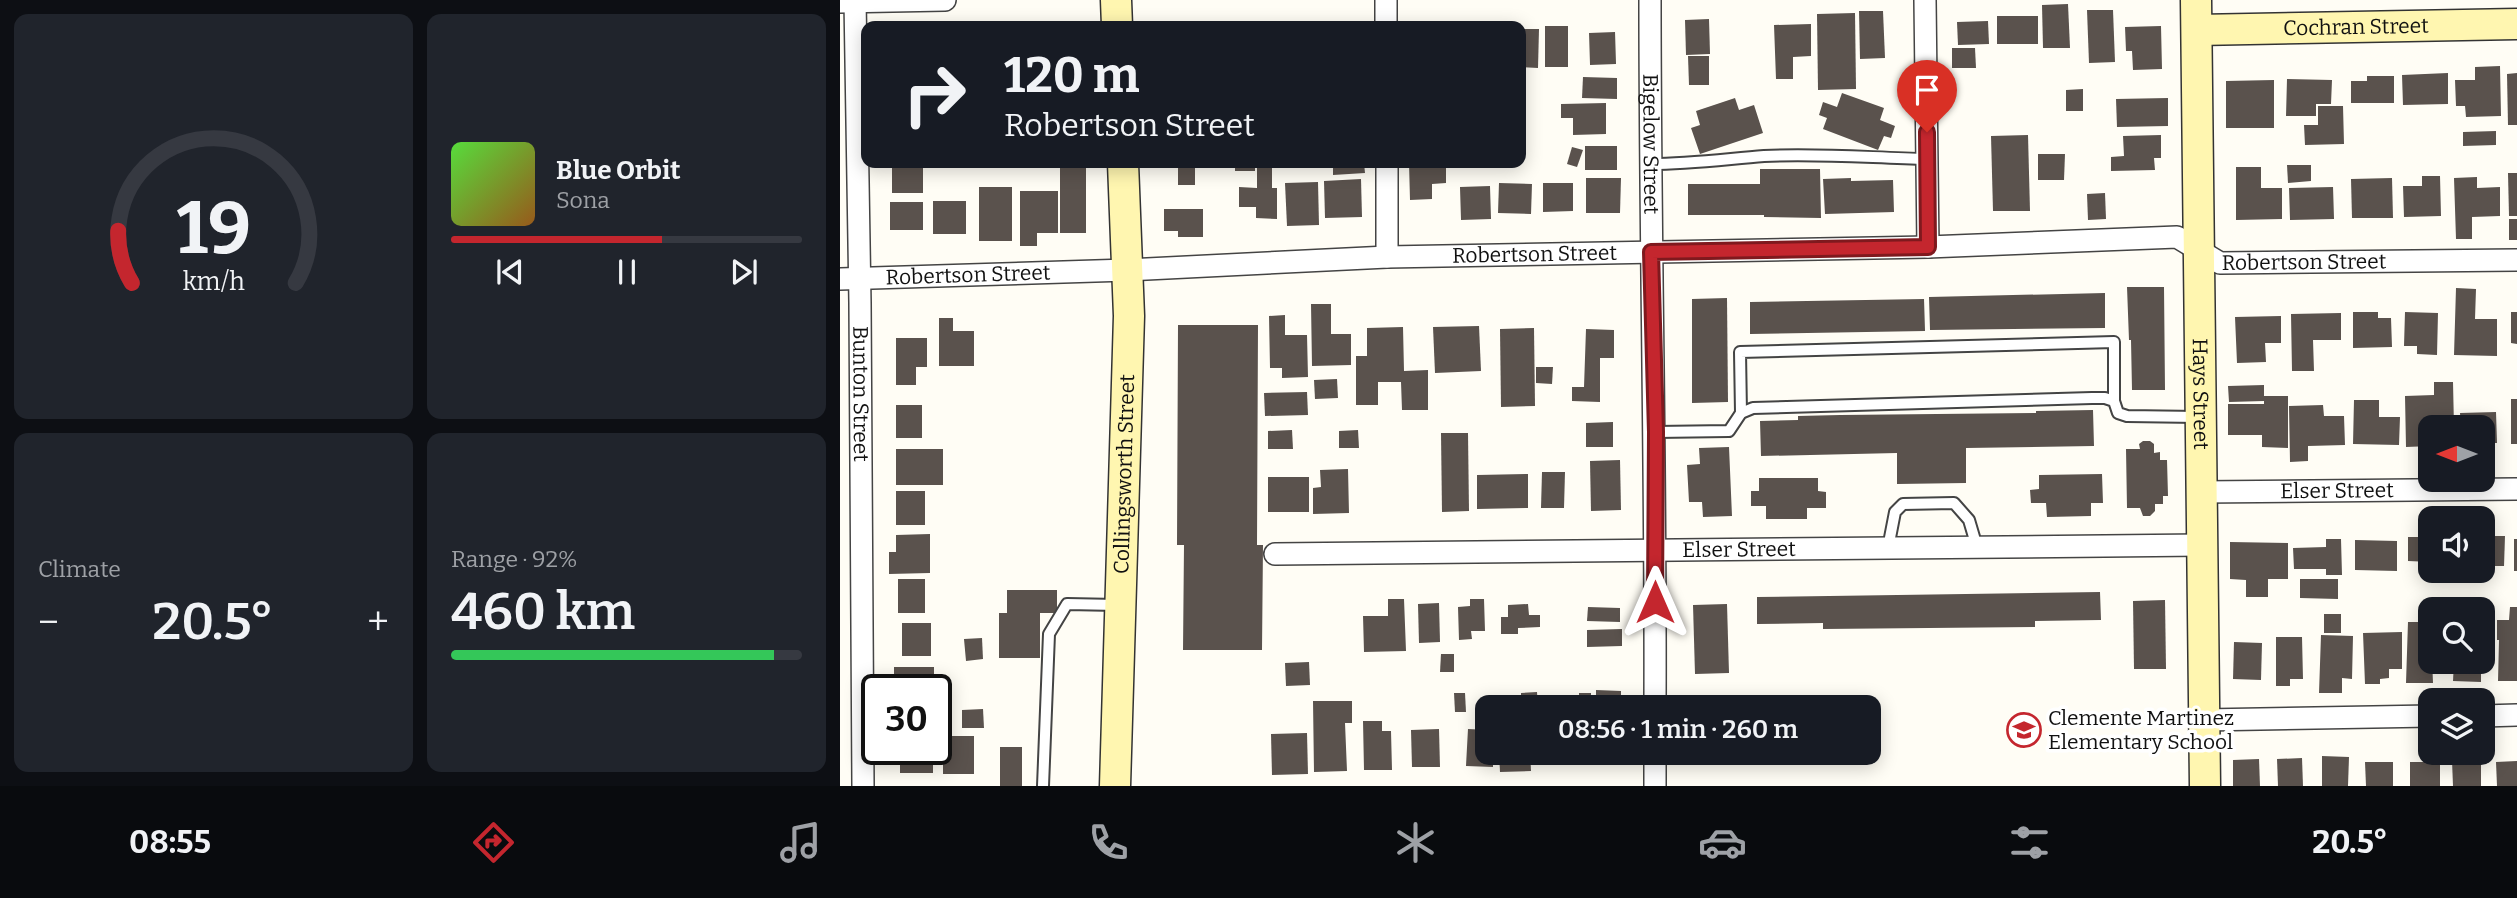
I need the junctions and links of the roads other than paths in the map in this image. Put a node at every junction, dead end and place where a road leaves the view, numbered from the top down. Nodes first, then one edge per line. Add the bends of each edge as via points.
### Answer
1 (945, 0) edge
2 (1116, 0) edge
3 (1386, 0) edge
4 (1650, 0) edge
5 (1925, 0) edge
6 (2196, 0) edge
7 (850, 1) edge
8 (1117, 21) edge
9 (1386, 21) edge
10 (2517, 24) edge
11 (2197, 30) junction
12 (1927, 159) junction
13 (1651, 164) junction
14 (1123, 168) edge
15 (1387, 168) edge
16 (1928, 247) junction
17 (2199, 250) junction
18 (1651, 252) junction
19 (1387, 257) junction
20 (2517, 260) edge
21 (1127, 270) junction
22 (850, 279) edge
23 (2114, 401) junction
24 (1741, 412) junction
25 (2200, 417) junction
26 (1656, 432) junction
27 (2517, 489) edge
28 (2201, 492) junction
29 (2202, 545) junction
30 (1977, 547) junction
31 (1888, 548) junction
32 (1656, 550) junction
33 (1275, 554) dead end
34 (1120, 605) junction
35 (1655, 695) edge
36 (2517, 715) edge
37 (2418, 716) edge
38 (2495, 716) edge
39 (2204, 720) junction
40 (1655, 765) edge
41 (863, 786) edge
42 (1043, 786) edge
43 (1115, 786) edge
44 (1656, 786) edge
45 (2205, 786) edge

1 - 7 street
2 - 8 street
3 - 9 street
4 - 13 street, Bigelow Street
5 - 12 street
6 - 11 street, Hays Street
7 - 22 street, Bunton Street
10 - 11 street, Cochran Street
11 - 17 street, Hays Street
12 - 13 lane via 1818,155
12 - 16 street
13 - 18 street, Bigelow Street
14 - 21 street, Collingsworth Street
15 - 19 street
16 - 17 street, Robertson Street via 2177,237
16 - 18 street, Robertson Street
17 - 20 street, Robertson Street via 2220,263
17 - 25 street, Hays Street
18 - 19 street, Robertson Street
18 - 26 street, Bigelow Street
19 - 21 street, Robertson Street
21 - 22 street, Robertson Street
21 - 34 street, Collingsworth Street
22 - 41 street, Bunton Street
23 - 24 lane via 1767,407
23 - 24 lane via 2114,342 1740,352
23 - 25 lane via 2118,412 2127,416
24 - 26 lane via 1729,431
25 - 28 street, Hays Street
26 - 32 street, Bigelow Street
27 - 28 street, Elser Street
28 - 29 street, Hays Street
29 - 30 street, Elser Street
29 - 39 street, Hays Street
30 - 31 street, Elser Street
30 - 31 lane via 1969,520 1954,503 1903,504 1895,512
31 - 32 street, Elser Street
32 - 33 street, Elser Street
32 - 35 street, Bigelow Street
34 - 42 lane via 1068,604 1049,634
34 - 43 street, Collingsworth Street
36 - 38 street
37 - 39 street
39 - 45 street, Hays Street
40 - 44 street

